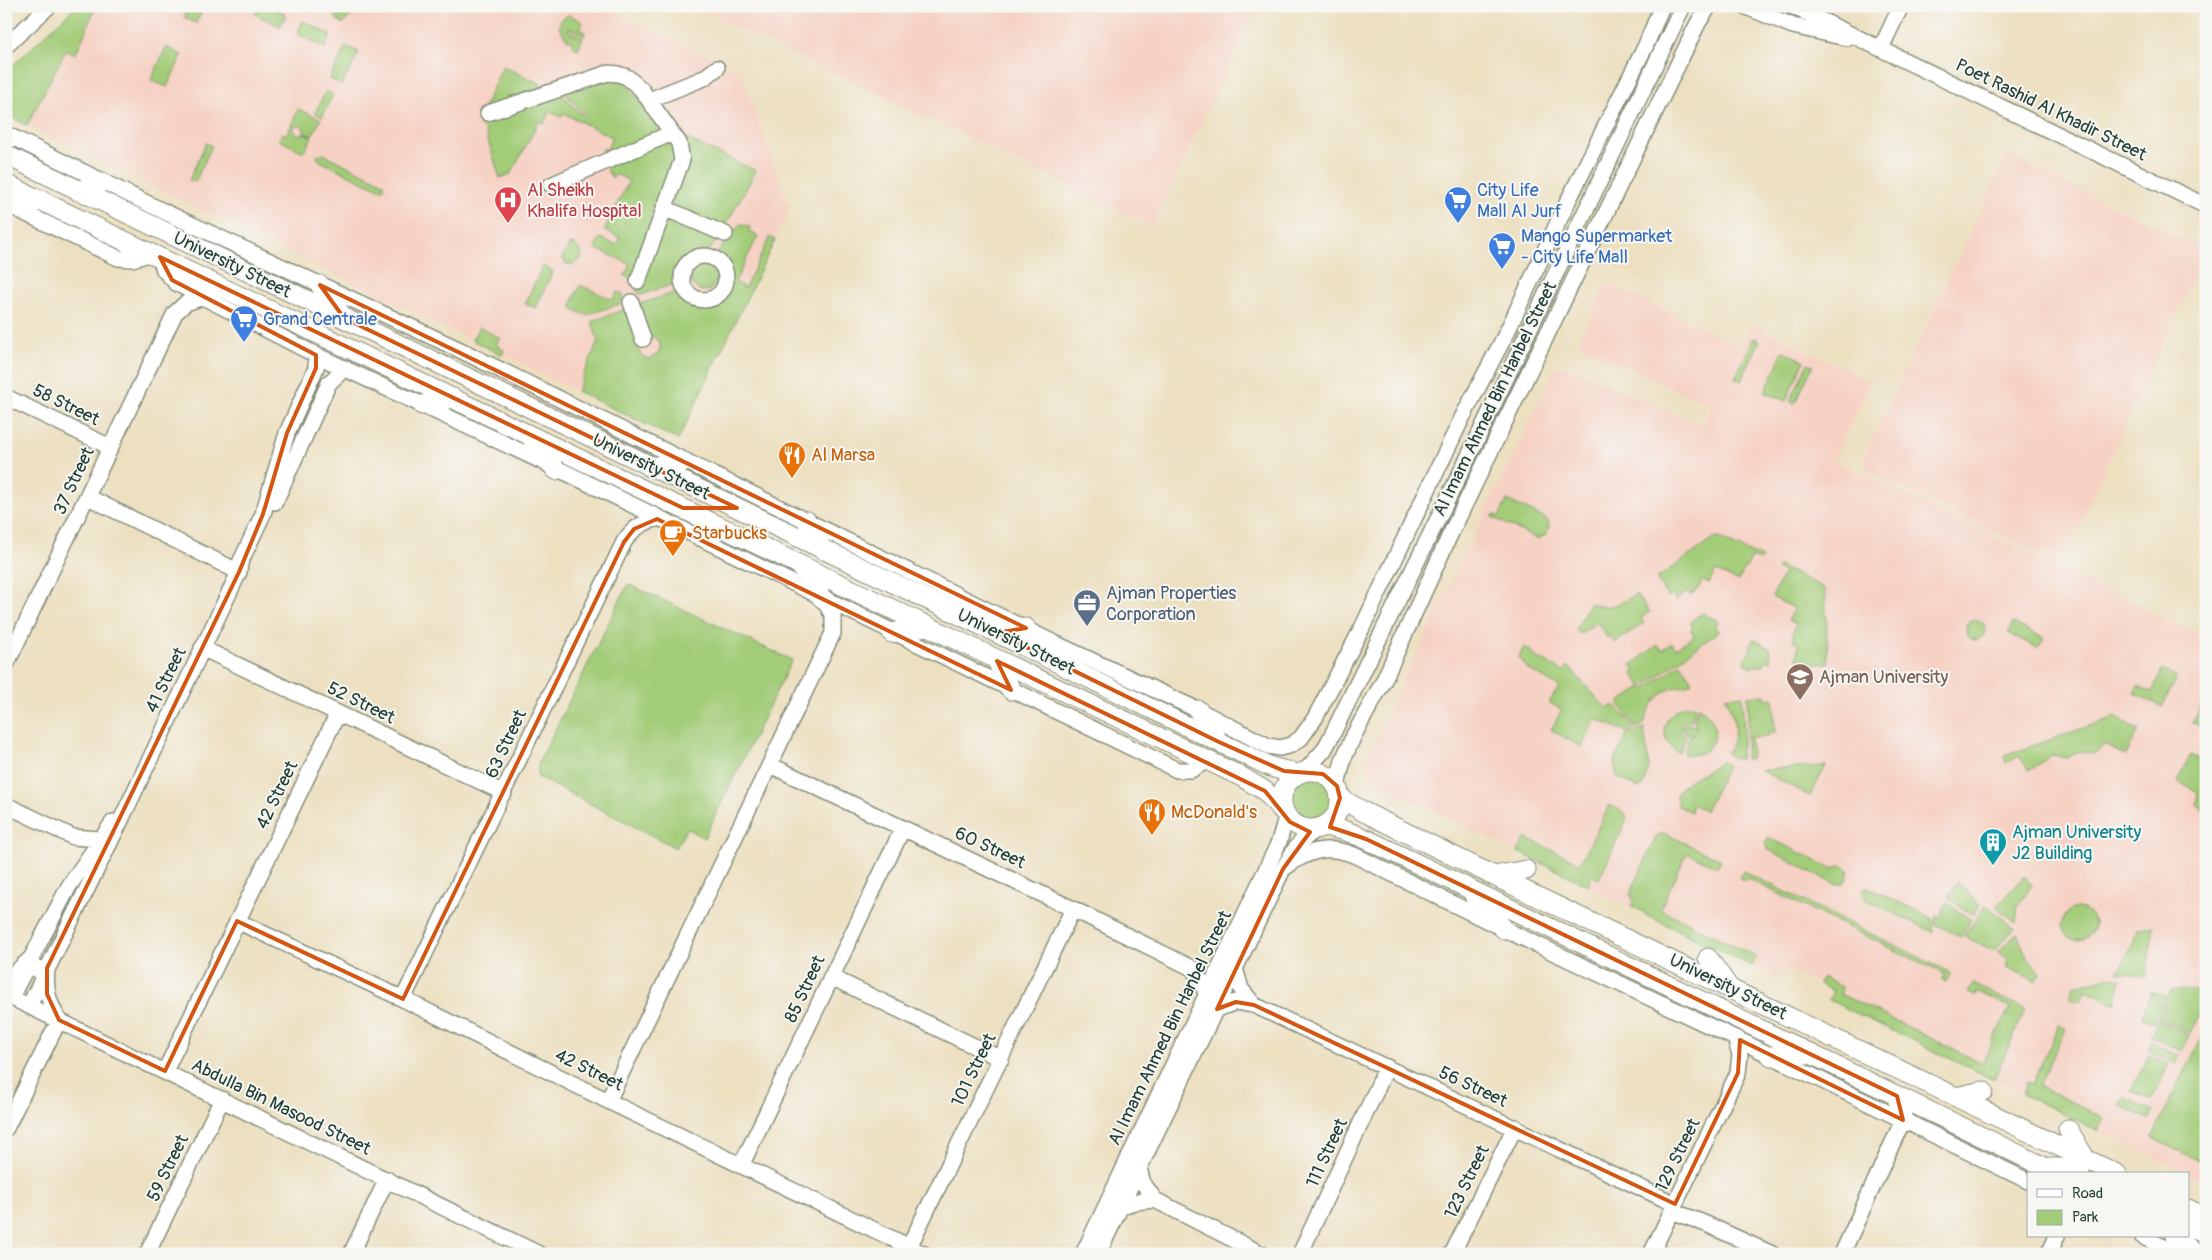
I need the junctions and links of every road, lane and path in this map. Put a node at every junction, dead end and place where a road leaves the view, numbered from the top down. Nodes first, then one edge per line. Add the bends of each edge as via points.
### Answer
1 (48, 6) edge
2 (1662, 6) edge
3 (1683, 6) edge
4 (1709, 6) edge
5 (1744, 6) edge
6 (1792, 6) edge
7 (1901, 6) edge
8 (1673, 30) junction
9 (1646, 45) junction
10 (6, 46) edge
11 (1881, 48) junction
12 (717, 68) dead end
13 (650, 100) junction
14 (488, 113) dead end
15 (1624, 131) junction
16 (672, 133) junction
17 (6, 134) edge
18 (1598, 138) junction
19 (6, 155) edge
20 (26, 166) junction
21 (6, 172) edge
22 (102, 182) junction
23 (6, 184) edge
24 (551, 185) dead end
25 (78, 191) junction
26 (42, 200) junction
27 (2205, 205) edge
28 (9, 206) edge
29 (664, 208) junction
30 (724, 234) dead end
31 (156, 255) junction
32 (172, 280) junction
33 (638, 281) dead end
34 (320, 285) junction
35 (203, 297) junction
36 (631, 302) dead end
37 (175, 313) junction
38 (344, 318) junction
39 (1506, 334) junction
40 (644, 339) dead end
41 (316, 355) junction
42 (1512, 363) junction
43 (345, 368) junction
44 (6, 397) edge
45 (453, 398) junction
46 (422, 405) junction
47 (1479, 435) junction
48 (530, 436) junction
49 (1453, 438) junction
50 (110, 447) junction
51 (684, 462) junction
52 (650, 467) junction
53 (556, 470) junction
54 (88, 497) junction
55 (683, 508) junction
56 (657, 519) junction
57 (762, 520) junction
58 (807, 521) junction
59 (823, 550) junction
60 (800, 566) junction
61 (239, 572) junction
62 (823, 599) junction
63 (860, 618) junction
64 (926, 626) junction
65 (1026, 628) junction
66 (1362, 628) junction
67 (833, 633) junction
68 (892, 633) junction
69 (997, 633) junction
70 (1376, 647) junction
71 (202, 648) junction
72 (997, 661) junction
73 (6, 665) edge
74 (1011, 690) junction
75 (1346, 707) junction
76 (1198, 710) junction
77 (338, 713) junction
78 (1316, 718) junction
79 (1219, 742) junction
80 (1206, 761) junction
81 (770, 765) junction
82 (1301, 773) junction
83 (504, 792) junction
84 (1338, 792) junction
85 (128, 804) junction
86 (6, 805) edge
87 (1285, 814) junction
88 (903, 828) junction
89 (1320, 828) junction
90 (64, 833) junction
91 (100, 839) junction
92 (81, 867) junction
93 (1283, 869) junction
94 (1526, 870) dead end
95 (1494, 876) junction
96 (1468, 890) junction
97 (1073, 909) junction
98 (237, 921) junction
99 (1504, 930) junction
100 (1708, 958) dead end
101 (30, 959) junction
102 (1230, 964) junction
103 (47, 968) junction
104 (1192, 968) junction
105 (831, 977) junction
106 (6, 978) edge
107 (1728, 987) junction
108 (1207, 995) junction
109 (9, 996) edge
110 (403, 999) junction
111 (1254, 1005) junction
112 (29, 1006) junction
113 (1217, 1009) junction
114 (1827, 1016) dead end
115 (59, 1020) junction
116 (1809, 1026) junction
117 (1735, 1038) junction
118 (1810, 1054) junction
119 (1770, 1056) junction
120 (1000, 1059) junction
121 (1387, 1067) junction
122 (165, 1071) junction
123 (1738, 1073) junction
124 (1982, 1091) dead end
125 (1897, 1096) junction
126 (1956, 1098) junction
127 (222, 1099) junction
128 (608, 1101) junction
129 (1903, 1120) junction
130 (6, 1128) edge
131 (1515, 1128) junction
132 (2068, 1129) dead end
133 (741, 1166) junction
134 (2082, 1166) edge
135 (1139, 1169) junction
136 (2053, 1171) edge
137 (2108, 1172) edge
138 (387, 1179) junction
139 (2027, 1181) edge
140 (1155, 1200) junction
141 (1674, 1205) junction
142 (1120, 1207) junction
143 (2190, 1207) edge
144 (2190, 1210) edge
145 (2206, 1211) edge
146 (2206, 1218) edge
147 (2190, 1226) edge
148 (2206, 1233) edge
149 (2056, 1238) edge
150 (2146, 1238) edge
151 (2178, 1238) edge
152 (2186, 1238) edge
153 (909, 1246) junction
154 (2206, 1247) edge
155 (147, 1254) edge
156 (350, 1254) edge
157 (539, 1254) edge
158 (924, 1254) edge
159 (1083, 1254) edge
160 (1098, 1254) edge
161 (1262, 1254) edge
162 (1300, 1254) edge
163 (1452, 1254) edge
164 (1651, 1254) edge
165 (1772, 1254) edge
166 (1842, 1254) edge
167 (2049, 1254) edge
168 (2176, 1254) edge
169 (2197, 1254) edge

1 - 10 street
2 - 9 street
3 - 8 street, Al Imam Ahmed Bin Hanbel Street
4 - 84 street, Al Imam Ahmed Bin Hanbel Street via 1449,537 1383,682 1354,735 1344,760
5 - 11 street, Poet Rashid Al Khadir Street via 1793,26
6 - 11 street, Poet Rashid Al Khadir Street
7 - 11 street
8 - 9 street
8 - 15 street, Al Imam Ahmed Bin Hanbel Street
9 - 18 street
11 - 27 street, Poet Rashid Al Khadir Street
12 - 13 street via 709,76
13 - 14 street via 627,77 608,73
13 - 16 street
15 - 18 street
15 - 42 street, Al Imam Ahmed Bin Hanbel Street
16 - 24 street
16 - 29 street via 679,143 682,160
17 - 22 street
18 - 39 street
19 - 20 main road, University Street
20 - 21 main road via 19,176
20 - 25 main road, University Street
22 - 25 main road
22 - 34 street
23 - 26 main road, University Street
25 - 38 main road, University Street
26 - 28 main road
26 - 31 main road, University Street
28 - 31 street via 118,258
29 - 30 street
29 - 33 street
31 - 32 street
31 - 45 main road, University Street
32 - 35 street
32 - 37 street
34 - 38 main road
34 - 51 street
35 - 37 street via 186,303
35 - 41 street
36 - 40 street
37 - 50 street, 37 Street
38 - 52 main road, University Street
39 - 42 street
39 - 49 street
41 - 43 street
41 - 61 street, 41 Street via 316,368 287,433 263,514
42 - 47 street, Al Imam Ahmed Bin Hanbel Street
43 - 46 street
43 - 61 street, 41 Street via 329,383 262,531
44 - 50 street, 58 Street
45 - 46 main road
45 - 48 main road, University Street
46 - 53 street
47 - 49 street
47 - 70 street, Al Imam Ahmed Bin Hanbel Street
48 - 53 main road
48 - 55 main road, University Street
49 - 66 street
50 - 54 street, 37 Street
51 - 52 main road
51 - 58 street
52 - 57 main road, University Street
53 - 56 street
54 - 61 street
54 - 73 street, 37 Street
55 - 57 main road via 704,509 752,529 758,528
55 - 60 main road, University Street
56 - 62 street
56 - 83 street, 63 Street via 648,520 634,529 624,542
57 - 59 main road, University Street
58 - 59 main road
58 - 65 street
59 - 69 main road, University Street
60 - 62 main road
60 - 64 main road, University Street
61 - 71 street, 41 Street
62 - 63 street
62 - 67 street via 833,616
63 - 67 street via 845,622
63 - 68 street
64 - 68 main road
64 - 72 main road, University Street
65 - 69 main road
65 - 76 street
66 - 70 street
66 - 78 street
67 - 81 street
68 - 74 street
69 - 79 main road, University Street
70 - 75 street, Al Imam Ahmed Bin Hanbel Street
71 - 77 street, 52 Street
71 - 85 street, 41 Street
72 - 74 main road
72 - 80 main road, University Street
74 - 80 street via 1177,770 1191,770
75 - 78 street
75 - 82 street, Al Imam Ahmed Bin Hanbel Street via 1324,750
76 - 78 street via 1268,746 1280,748 1301,738
76 - 79 main road
77 - 83 street, 52 Street
77 - 98 street, 42 Street
79 - 82 main road, University Street via 1259,762
80 - 87 main road, University Street via 1254,784
81 - 88 street, 60 Street
81 - 128 street
82 - 84 main road via 1323,774
82 - 87 main road via 1285,786 1281,803
83 - 110 street, 63 Street
84 - 89 main road via 1338,811
84 - 95 main road, University Street via 1366,813
85 - 91 street, 41 Street
85 - 103 street, 41 Street
86 - 90 street
87 - 89 main road via 1296,826
87 - 102 street, Al Imam Ahmed Bin Hanbel Street via 1279,842
88 - 97 street, 60 Street
88 - 105 street, 85 Street
89 - 93 street, Al Imam Ahmed Bin Hanbel Street via 1297,846
89 - 96 main road, University Street via 1356,834
90 - 91 street via 82,839
90 - 92 street via 77,848
91 - 92 street, 41 Street
92 - 101 street, 41 Street
93 - 99 street via 1310,852 1343,851
93 - 102 street, Al Imam Ahmed Bin Hanbel Street
94 - 95 main road
95 - 107 main road, University Street
96 - 99 main road
96 - 118 main road, University Street
97 - 104 street, 60 Street
97 - 120 street, 101 Street
98 - 110 street, 42 Street
98 - 122 street, 42 Street
99 - 117 street
100 - 107 main road
101 - 103 street via 35,970
101 - 106 street via 18,972
101 - 109 street, 41 Street
102 - 104 street
102 - 108 street, Al Imam Ahmed Bin Hanbel Street
102 - 111 street, 56 Street via 1240,989
102 - 113 street, Al Imam Ahmed Bin Hanbel Street
103 - 112 street, 41 Street
103 - 115 street via 48,999
104 - 108 street
105 - 120 street
105 - 133 street, 85 Street
107 - 116 main road, University Street
108 - 159 street, Al Imam Ahmed Bin Hanbel Street
109 - 112 street, Abdulla Bin Masood Street
110 - 128 street, 42 Street
111 - 113 street, 56 Street via 1236,1002
111 - 121 street, 56 Street
112 - 115 street, Abdulla Bin Masood Street
113 - 135 street, Al Imam Ahmed Bin Hanbel Street
114 - 116 main road
115 - 122 street, Abdulla Bin Masood Street
115 - 130 street
116 - 126 main road, University Street
117 - 119 street
117 - 123 street, 129 Street via 1740,1055
118 - 119 main road
118 - 125 main road, University Street
119 - 123 street, 129 Street via 1751,1061
119 - 129 street
120 - 153 street, 101 Street
121 - 131 street, 56 Street
121 - 162 street, 111 Street
122 - 127 street, Abdulla Bin Masood Street
123 - 141 street, 129 Street
124 - 126 main road
125 - 129 main road
125 - 136 main road, University Street
126 - 134 main road, University Street
127 - 138 street, Abdulla Bin Masood Street
127 - 155 street, 59 Street
128 - 133 street, 42 Street
129 - 139 street
129 - 166 street
131 - 141 street, 56 Street
131 - 163 street, 123 Street
132 - 134 main road
133 - 153 street, 42 Street
134 - 136 main road, University Street
134 - 137 main road, University Street
135 - 140 street via 1143,1183
135 - 142 street, Al Imam Ahmed Bin Hanbel Street
138 - 156 street
138 - 157 street, Abdulla Bin Masood Street
140 - 142 street
140 - 161 street
141 - 164 street, 129 Street
141 - 165 street, 56 Street via 1702,1218 1706,1224
142 - 160 street, Al Imam Ahmed Bin Hanbel Street
143 - 145 main road
144 - 146 main road
147 - 148 main road
149 - 167 street
150 - 168 street
151 - 169 main road
152 - 154 main road
153 - 158 street, 42 Street

